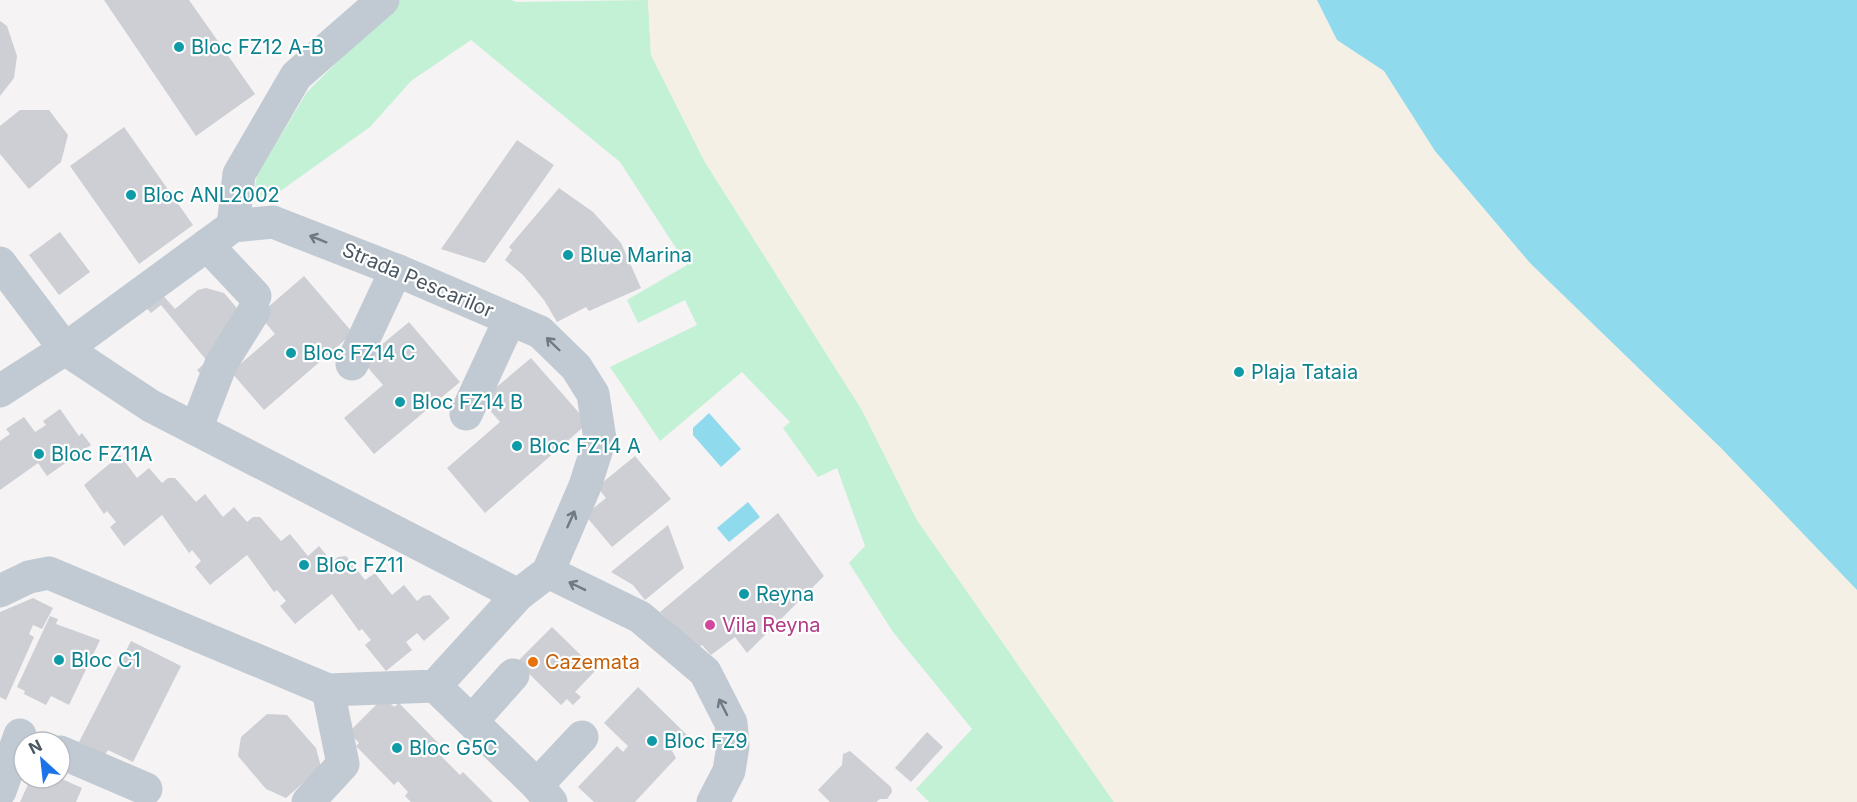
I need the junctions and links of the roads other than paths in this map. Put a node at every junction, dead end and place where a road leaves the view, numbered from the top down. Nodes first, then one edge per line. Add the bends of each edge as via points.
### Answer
1 (383, 0) edge
2 (233, 226) junction
3 (207, 245) junction
4 (0, 263) edge
5 (396, 270) junction
6 (510, 319) junction
7 (65, 349) junction
8 (352, 364) dead end
9 (0, 392) edge
10 (466, 414) dead end
11 (196, 429) junction
12 (548, 572) junction
13 (0, 591) edge
14 (518, 595) junction
15 (513, 675) dead end
16 (435, 686) junction
17 (328, 690) junction
18 (472, 721) junction
19 (582, 737) dead end
20 (12, 755) edge
21 (72, 757) edge
22 (146, 789) dead end
23 (0, 790) edge
24 (544, 793) edge
25 (308, 802) edge
26 (713, 802) edge

1 - 2 street via 296,76 239,174
2 - 3 street
5 -> 2 street, Strada Pescarilor via 273,222
3 - 7 street
3 - 11 street via 255,304 220,364
4 - 7 street
5 - 6 street, Strada Pescarilor
5 - 8 street
6 - 10 street
12 -> 6 street, Strada Pescarilor via 585,486 600,439 593,394 576,367 540,332
7 - 9 street
7 - 11 street via 151,406
11 - 14 street
12 - 14 street, Strada Pescarilor
26 -> 12 street via 729,771 733,746 730,723 705,672 640,617
13 - 17 street via 29,577 49,573
14 - 16 street, Strada Pescarilor
15 - 18 street
16 - 17 street
16 - 18 street
17 - 25 street via 343,764
18 - 24 street
19 - 24 street
20 - 23 street
21 - 22 street

